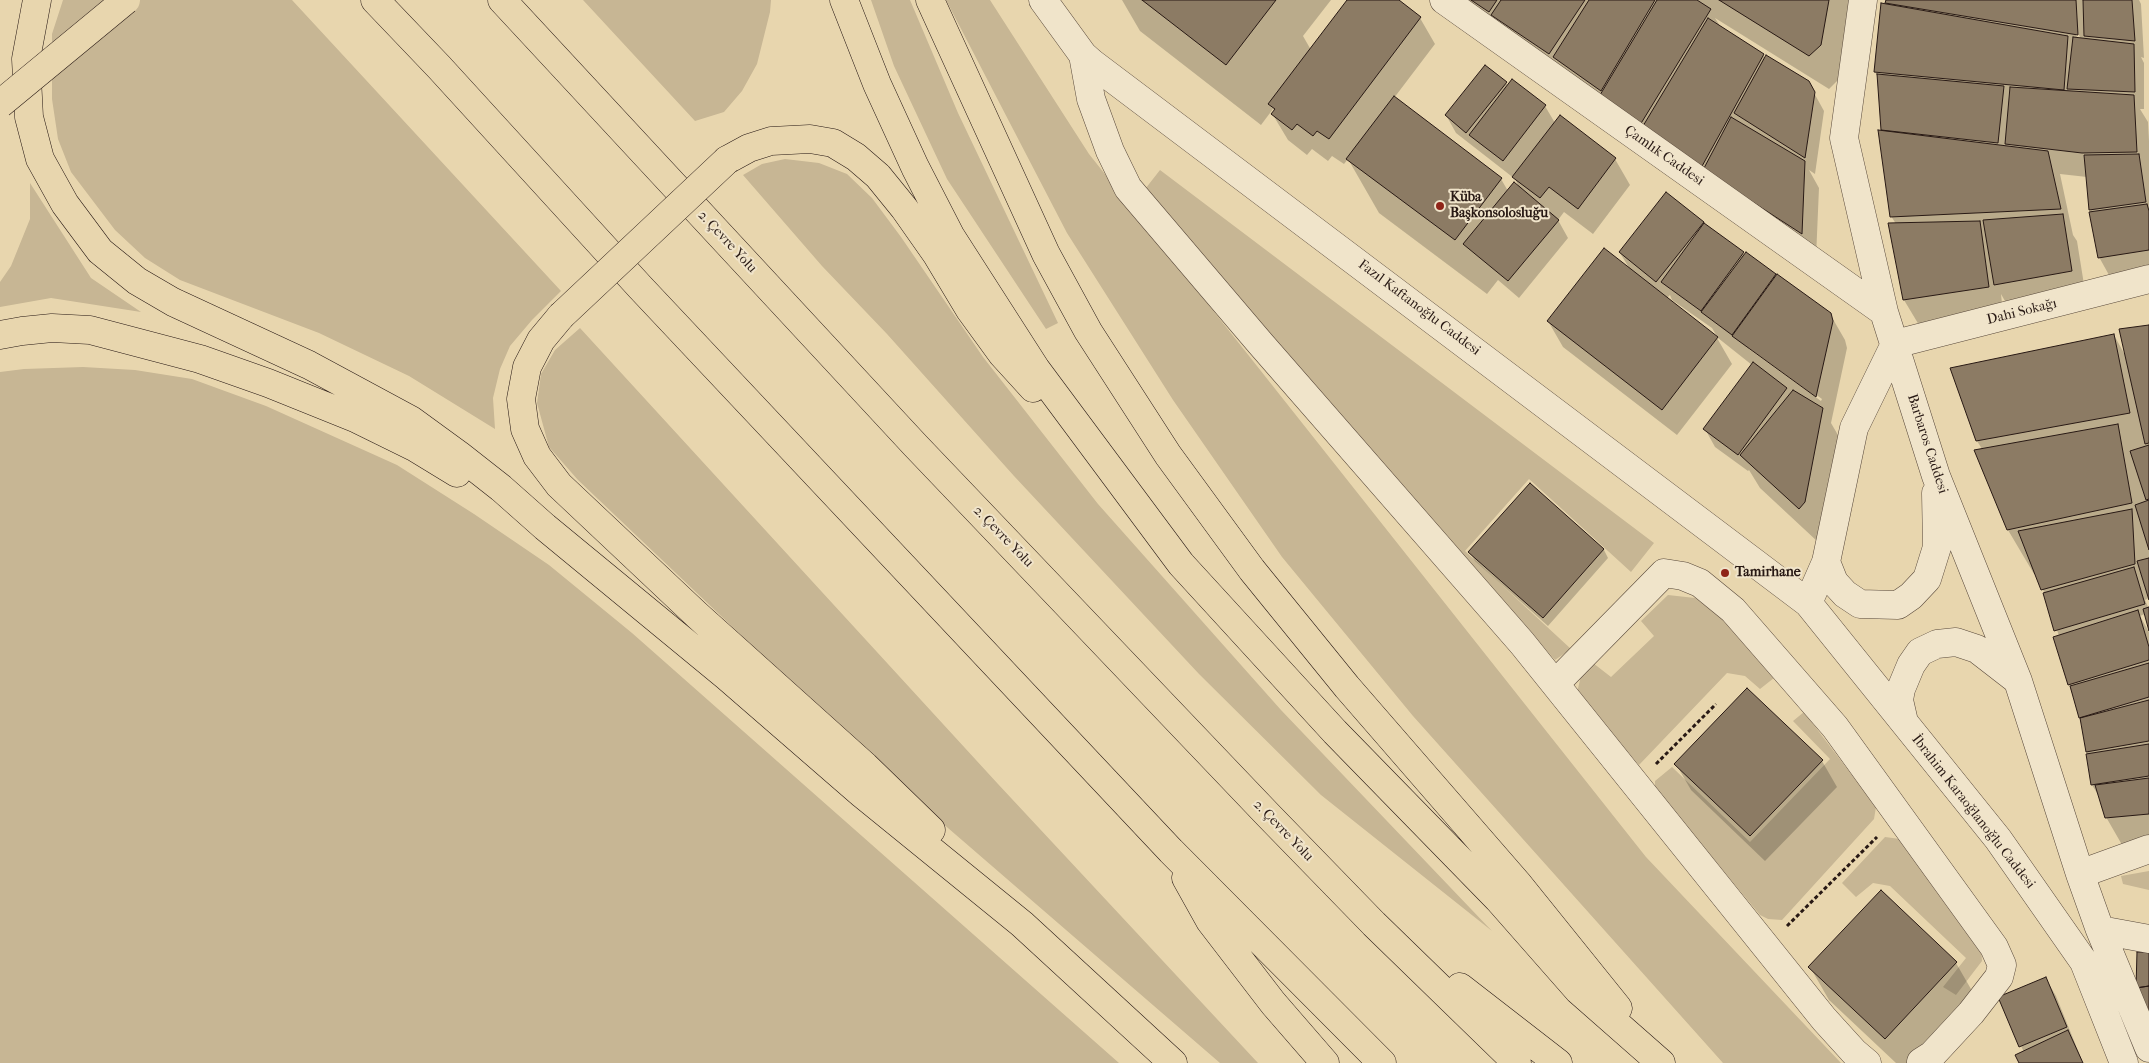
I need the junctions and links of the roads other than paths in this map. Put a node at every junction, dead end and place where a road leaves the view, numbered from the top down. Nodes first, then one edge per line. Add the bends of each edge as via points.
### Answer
1 (37, 0) edge
2 (126, 0) edge
3 (375, 0) edge
4 (502, 0) edge
5 (844, 0) edge
6 (930, 0) edge
7 (1043, 0) edge
8 (1444, 0) edge
9 (1863, 0) edge
10 (1083, 55) junction
11 (0, 104) edge
12 (2149, 280) edge
13 (1884, 312) junction
14 (0, 335) edge
15 (1895, 344) junction
16 (1096, 450) junction
17 (1936, 476) junction
18 (546, 527) junction
19 (1826, 562) junction
20 (1808, 603) junction
21 (1860, 604) junction
22 (2018, 681) junction
23 (1555, 684) junction
24 (1904, 722) junction
25 (2149, 849) edge
26 (1171, 850) junction
27 (2080, 874) junction
28 (1022, 924) junction
29 (1374, 924) junction
30 (2100, 930) junction
31 (2149, 939) edge
32 (2149, 1048) edge
33 (1173, 1063) edge
34 (1325, 1063) edge
35 (1382, 1063) edge
36 (1517, 1063) edge
37 (1558, 1063) edge
38 (1662, 1063) edge
39 (1867, 1063) edge
40 (1920, 1063) edge
41 (2124, 1063) edge

1 - 18 main road via 26,59 29,117 40,159 65,204 100,251 137,282 310,365 411,420 501,488
2 - 11 main road, bridge
3 - 26 main road via 640,287
4 - 29 main road, 2. Çevre Yolu via 915,445
5 - 16 main road via 877,84 950,235 1036,369
6 - 38 main road via 1046,254 1088,331 1168,455 1252,570 1347,687 1518,885
7 - 10 street, Fazıl Kaftanoğlu Caddesi
8 - 13 street, Çamlık Caddesi
9 - 13 street, Barbaros Caddesi via 1844,138
10 - 20 street, Fazıl Kaftanoğlu Caddesi
10 - 23 street via 1091,99 1128,188
12 - 15 street, Dahi Sokağı
13 - 15 street, Barbaros Caddesi
14 - 18 main road via 52,328 90,330 200,359 355,418 416,448
15 - 17 street, Barbaros Caddesi
15 - 19 street via 1854,428
16 - 28 main road, bridge via 1051,408 1002,354 970,310 937,255 878,176 856,157 832,143 810,139 771,140 727,160 561,316 540,340 527,367 521,399 525,429 536,456 559,486 879,779
16 - 38 main road via 1180,564 1262,654 1416,818 1498,899 1578,990
17 - 21 street via 1937,547 1927,579 1898,606
17 - 22 street, Barbaros Caddesi
18 - 28 main road via 862,794
19 - 20 street
19 - 21 street via 1834,582
20 - 21 street
20 - 24 street, İbrahim Karaoğlanoğlu Caddesi
22 - 24 street via 1977,649 1956,642 1937,644 1920,652 1911,665 1899,700
22 - 27 street, Barbaros Caddesi
23 - 39 street via 1824,1019
23 - 40 street via 1664,573 1700,583 1733,610 1835,727 1994,947 2002,965 1999,977 1971,1013 1932,1055
24 - 41 street, İbrahim Karaoğlanoğlu Caddesi via 1998,839 2084,962
25 - 27 street
26 - 34 main road via 1210,921 1273,1003
26 - 35 main road
27 - 30 street
28 - 33 main road
29 - 36 main road, 2. Çevre Yolu
29 - 37 main road
30 - 31 street
30 - 32 street

